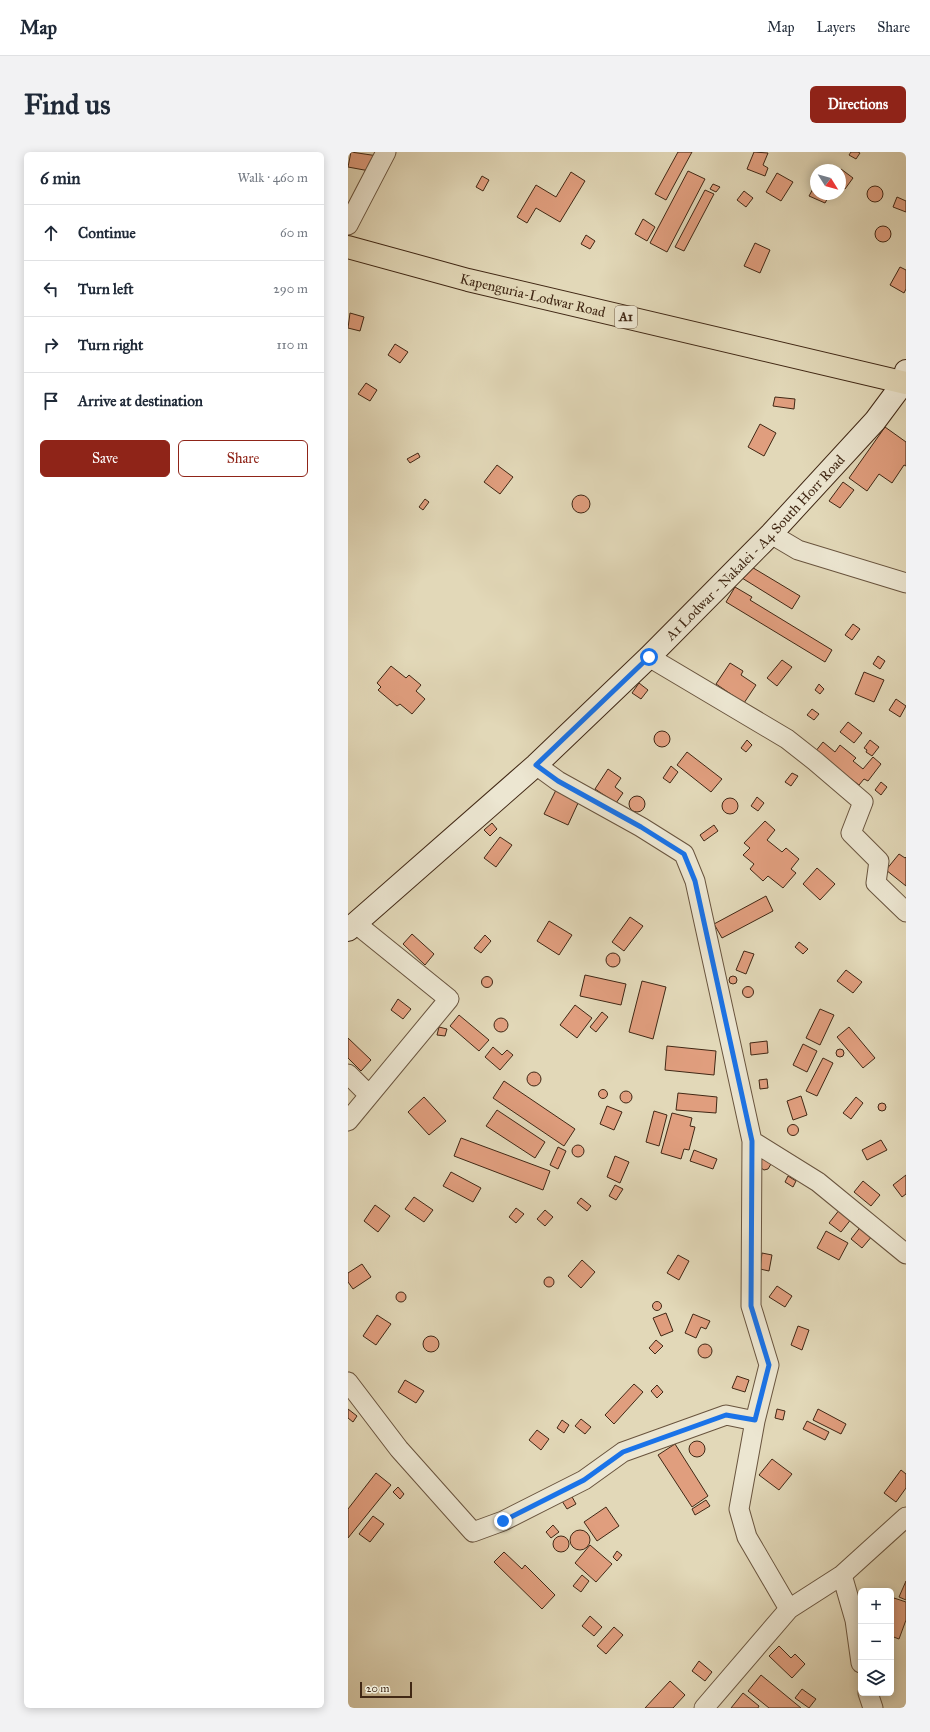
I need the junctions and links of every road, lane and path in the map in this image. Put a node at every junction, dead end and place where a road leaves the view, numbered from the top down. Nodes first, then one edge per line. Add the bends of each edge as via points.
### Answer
1 (386, 152) edge
2 (348, 225) edge
3 (348, 247) edge
4 (905, 379) edge
5 (771, 534) junction
6 (906, 583) edge
7 (649, 657) junction
8 (536, 765) junction
9 (906, 912) edge
10 (352, 927) edge
11 (348, 1074) edge
12 (369, 1095) junction
13 (348, 1121) edge
14 (752, 1141) junction
15 (906, 1254) edge
16 (348, 1382) edge
17 (755, 1420) junction
18 (906, 1517) edge
19 (842, 1575) junction
20 (789, 1609) junction
21 (861, 1660) edge
22 (869, 1696) edge
23 (704, 1708) edge
24 (873, 1708) edge

1 - 2 street
3 - 4 highway, Kapenguria-Lodwar Road / A1 via 476,282
4 - 5 main road, A1 Lodwar - Nakalei - A4 South Horr Road via 875,421
5 - 6 street via 798,550
5 - 7 main road, A1 Lodwar - Nakalei - A4 South Horr Road
7 - 8 main road, A1 Lodwar - Nakalei - A4 South Horr Road
7 - 9 street via 787,739 863,802 851,833 879,861 876,882
8 - 10 main road, A1 Lodwar - Nakalei - A4 South Horr Road
8 - 14 street via 558,781 635,823 684,854 695,881
10 - 12 street via 449,999
11 - 12 street
12 - 13 street
14 - 15 street via 818,1182
14 - 17 street via 751,1306 769,1365
16 - 17 street via 399,1449 473,1532 503,1521 584,1480 623,1452 726,1415
17 - 20 street via 739,1509 746,1537
18 - 19 street
19 - 20 street
19 - 21 street via 855,1620
20 - 23 street
22 - 24 street

